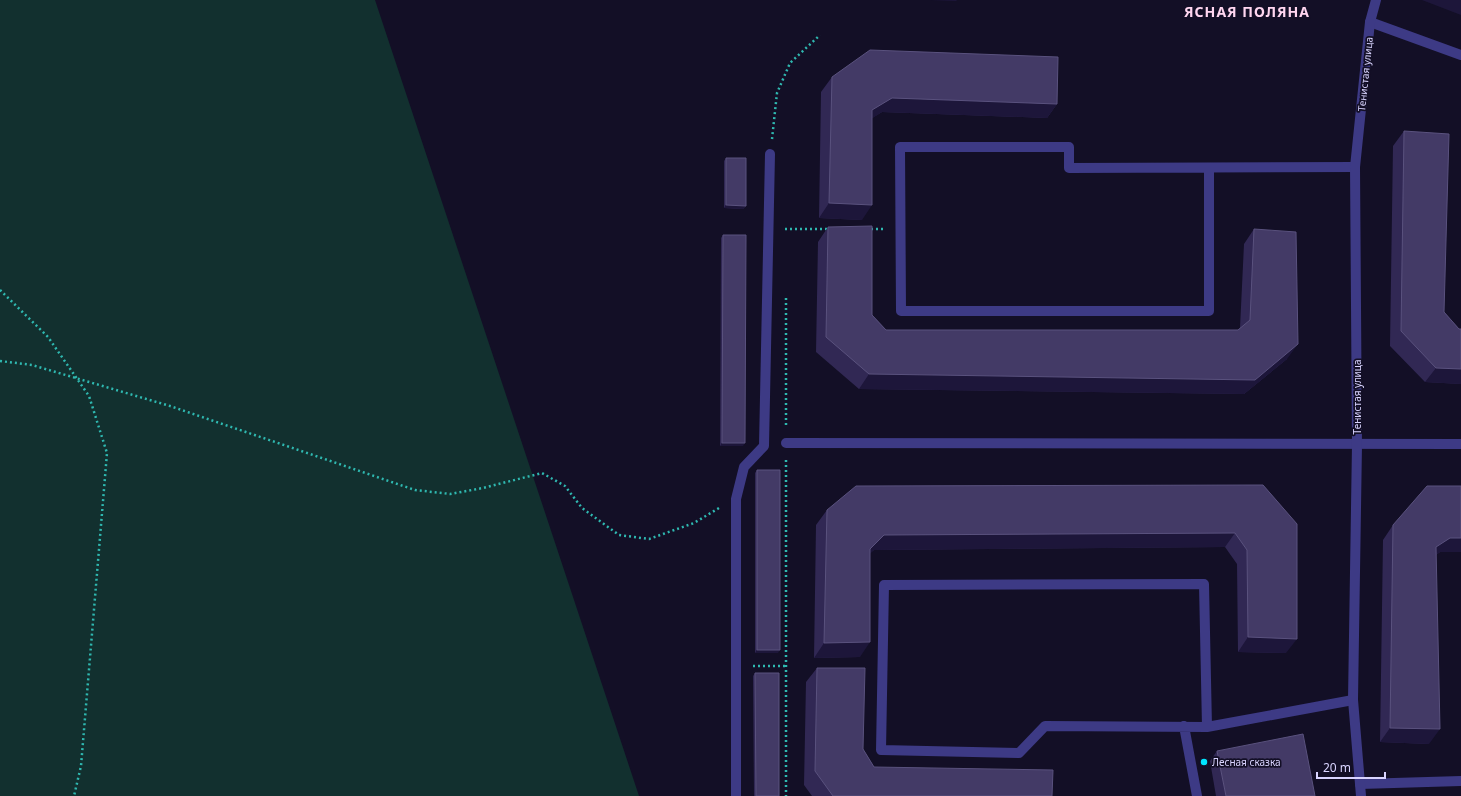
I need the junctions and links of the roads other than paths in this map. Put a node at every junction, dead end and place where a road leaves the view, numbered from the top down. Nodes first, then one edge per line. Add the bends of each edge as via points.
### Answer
1 (1376, 0) edge
2 (1370, 22) junction
3 (1461, 55) edge
4 (770, 154) road end
5 (1355, 167) junction
6 (1209, 168) junction
7 (786, 443) road end
8 (1357, 444) junction
9 (1461, 444) edge
10 (1353, 700) junction
11 (1184, 726) junction
12 (1207, 727) junction
13 (1461, 781) edge
14 (1360, 784) junction
15 (736, 796) edge
16 (1197, 796) edge
17 (1361, 796) edge

1 - 2 street, Тенистая улица
2 - 3 street
2 - 5 street, Тенистая улица
4 - 15 street via 764,446 744,467 736,499
5 - 6 street
5 - 8 street, Тенистая улица
6 - 6 street via 1209,311 901,311 900,147 1069,147 1069,168
7 - 8 street
8 - 9 street
8 - 10 street, Тенистая улица
10 - 12 street
10 - 14 street, Тенистая улица
11 - 12 street
11 - 12 street via 1045,726 1019,753 881,750 884,584 1204,584
11 - 16 street
13 - 14 street
14 - 17 street, Тенистая улица

